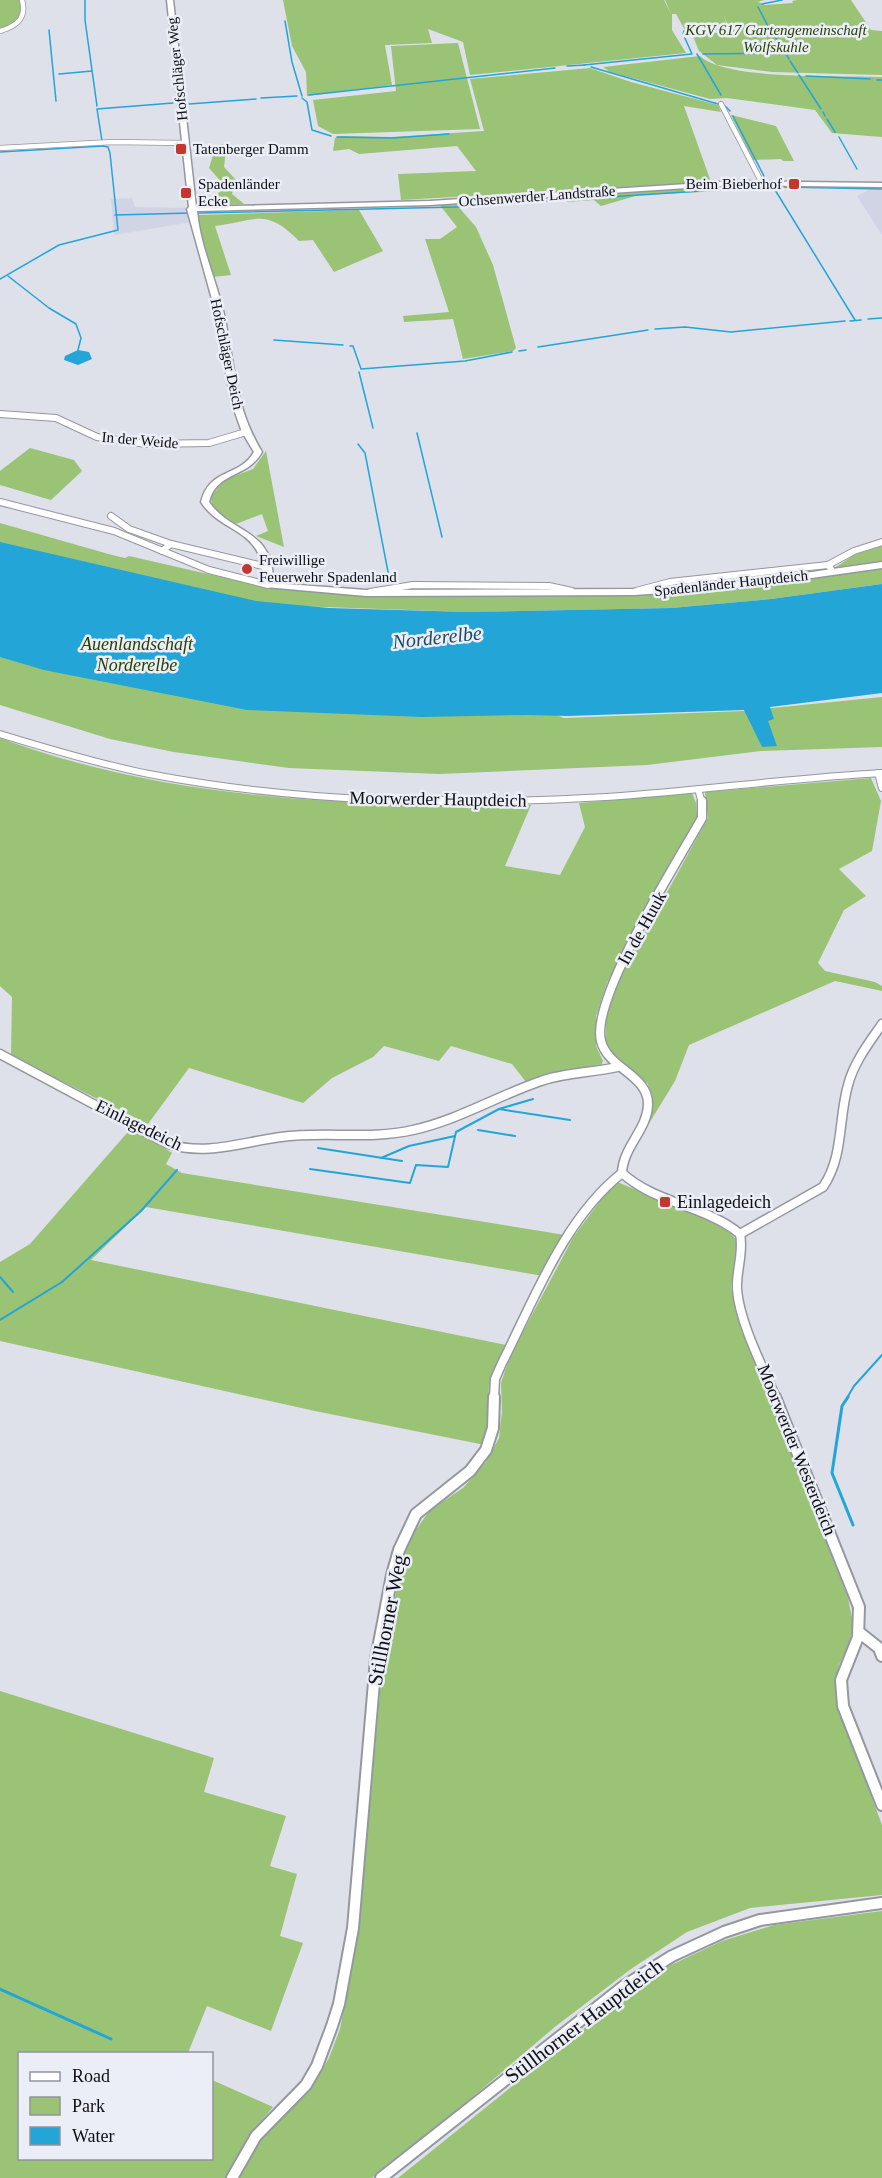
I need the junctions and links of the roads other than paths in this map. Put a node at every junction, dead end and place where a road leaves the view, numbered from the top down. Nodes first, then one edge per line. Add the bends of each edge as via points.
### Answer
1 (22, 0) edge
2 (170, 0) edge
3 (0, 31) edge
4 (722, 104) dead end
5 (184, 143) junction
6 (0, 148) edge
7 (762, 183) junction
8 (882, 185) edge
9 (192, 212) junction
10 (0, 414) edge
11 (246, 432) junction
12 (0, 502) edge
13 (111, 516) dead end
14 (882, 542) edge
15 (171, 544) junction
16 (162, 551) junction
17 (882, 565) edge
18 (267, 567) junction
19 (830, 569) junction
20 (267, 585) junction
21 (0, 734) edge
22 (880, 773) edge
23 (882, 788) edge
24 (698, 789) junction
25 (882, 1024) edge
26 (0, 1054) edge
27 (617, 1067) junction
28 (621, 1173) junction
29 (740, 1234) junction
30 (860, 1633) junction
31 (882, 1656) edge
32 (882, 1805) edge
33 (882, 1903) edge
34 (232, 2178) edge
35 (381, 2178) edge

1 - 3 street via 25,15
2 - 5 street, Hofschläger Weg
4 - 7 street
5 - 6 street
5 - 9 street, Hofschläger Weg
7 - 8 street, Ochsenwerder Landstraße
7 - 9 street, Ochsenwerder Landstraße via 424,204
9 - 11 street, Hofschläger Deich
10 - 11 street, In der Weide via 56,418 97,437 146,444 209,443
11 - 18 street, Hofschläger Deich via 258,452 256,458 219,478 210,486 205,502 214,513 253,539
12 - 16 street via 114,531
13 - 15 street via 129,529
14 - 19 street via 849,553
15 - 16 street
15 - 18 street
16 - 20 street via 229,577
17 - 19 street, Spadenländer Hauptdeich
18 - 20 street, Hofschläger Deich
19 - 20 street, Spadenländer Hauptdeich via 747,584 634,592 366,593
21 - 24 street, Moorwerder Hauptdeich via 126,771 283,793 402,801 515,801
22 - 23 street
22 - 24 street, Moorwerder Hauptdeich
24 - 27 street, In de Huuk via 702,818 605,1000 600,1041
25 - 29 street via 848,1082 832,1177 822,1187
26 - 27 street, Einlagedeich via 168,1144 207,1151 283,1137 366,1137 412,1131 559,1075
27 - 28 street, Stillhorner Weg via 643,1085 648,1107 624,1156
28 - 29 street via 636,1185 722,1220
28 - 34 street, Stillhorner Weg via 611,1179 576,1224 502,1363 495,1379 492,1434 481,1459 460,1480 423,1506 399,1550 376,1659 352,1928 339,2004 306,2085 256,2136
29 - 30 street, Moorwerder Westerdeich via 740,1309 856,1594
30 - 31 street via 874,1642
30 - 32 street via 845,1667 843,1706
33 - 35 street, Stillhorner Hauptdeich via 758,1921 667,1958 624,1986

